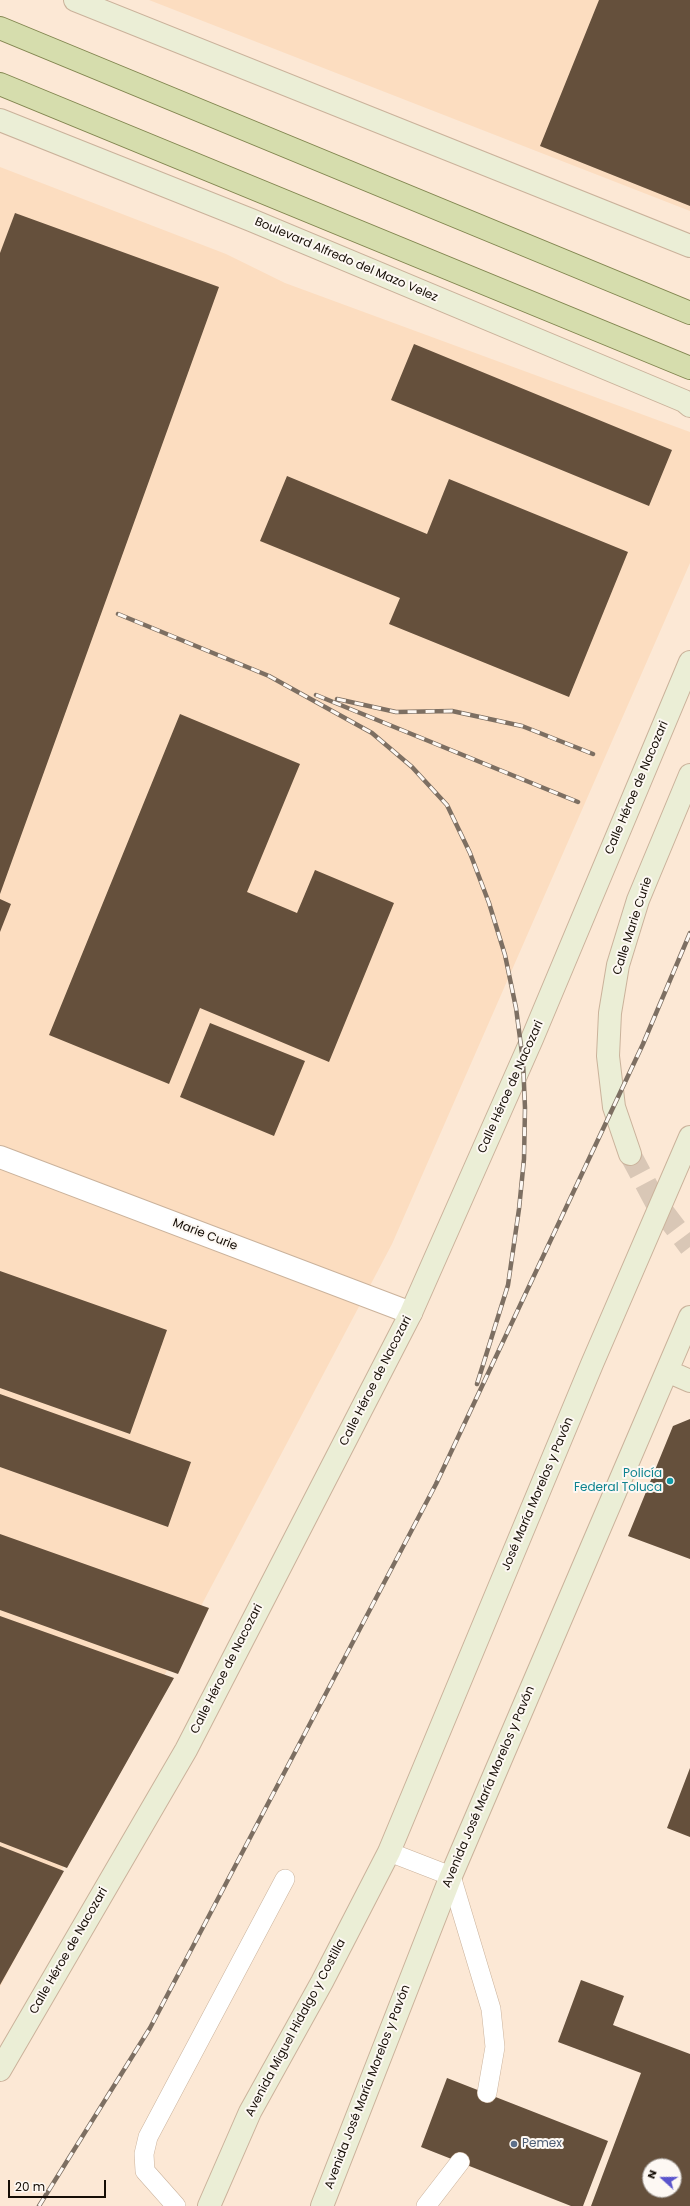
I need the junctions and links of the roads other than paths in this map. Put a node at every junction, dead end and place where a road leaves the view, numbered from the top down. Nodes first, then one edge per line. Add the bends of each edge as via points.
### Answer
1 (75, 0) edge
2 (0, 28) edge
3 (0, 84) edge
4 (0, 120) edge
5 (690, 246) edge
6 (690, 313) edge
7 (690, 368) edge
8 (690, 406) edge
9 (690, 662) edge
10 (690, 774) edge
11 (690, 1137) edge
12 (630, 1154) tunnel mouth
13 (0, 1157) edge
14 (411, 1313) junction
15 (690, 1317) edge
16 (667, 1371) junction
17 (690, 1381) edge
18 (389, 1852) junction
19 (450, 1876) junction
20 (285, 1879) dead end
21 (0, 2070) edge
22 (487, 2094) dead end
23 (460, 2162) dead end
24 (176, 2206) edge
25 (209, 2206) edge
26 (322, 2206) edge
27 (426, 2206) edge

1 - 5 street
2 - 6 main road
3 - 7 main road
4 - 8 street, Boulevard Alfredo del Mazo Velez via 251,220 684,401
9 - 14 street, Calle Héroe de Nacozari via 532,1039
10 - 12 street, Calle Marie Curie via 638,900 618,965 610,1013 608,1056 614,1107
11 - 18 street, José María Morelos y Pavón via 592,1364
13 - 14 street, Marie Curie
14 - 21 street, Calle Héroe de Nacozari via 186,1750
15 - 16 street
16 - 17 street
16 - 19 street, Avenida José María Morelos y Pavón
18 - 19 lane
18 - 25 street, Avenida Miguel Hidalgo y Costilla via 322,1982 250,2112
19 - 22 lane via 491,2009 495,2047
19 - 26 street, Avenida José María Morelos y Pavón
20 - 24 lane via 148,2137 144,2154 145,2171
23 - 27 lane

